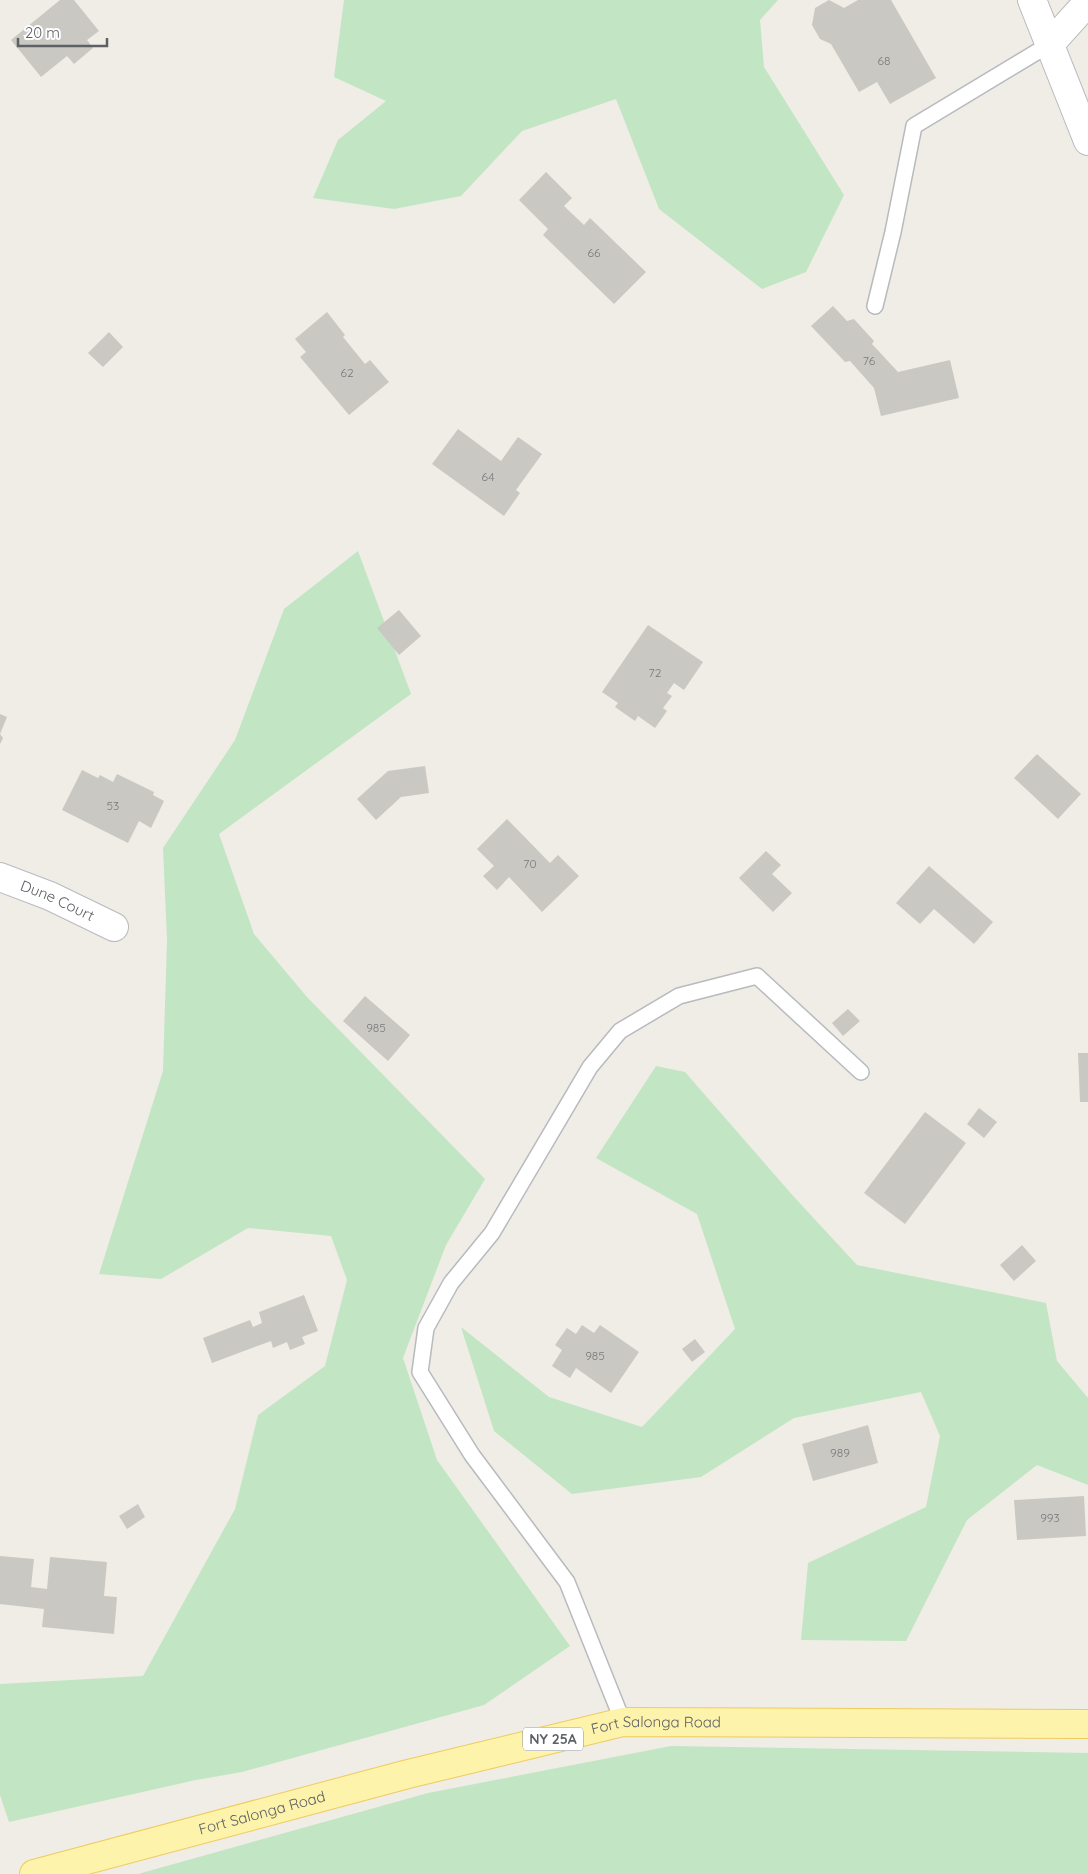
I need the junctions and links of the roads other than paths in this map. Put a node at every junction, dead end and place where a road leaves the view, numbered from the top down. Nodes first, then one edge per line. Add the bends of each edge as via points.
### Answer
1 (1032, 0) edge
2 (1088, 2) edge
3 (1050, 44) junction
4 (1088, 141) edge
5 (875, 306) dead end
6 (0, 877) edge
7 (114, 927) dead end
8 (861, 1072) dead end
9 (623, 1722) junction
10 (1088, 1724) edge
11 (34, 1874) edge

1 - 3 street
2 - 3 street
3 - 4 street
3 - 5 lane via 914,126
6 - 7 street, Dune Court via 50,896
8 - 9 lane via 757,976 679,996 620,1031 590,1067 492,1233 451,1283 426,1328 420,1372 472,1455 567,1582
9 - 10 main road, Fort Salonga Road / NY 25A
9 - 11 main road, Fort Salonga Road / NY 25A via 408,1774

